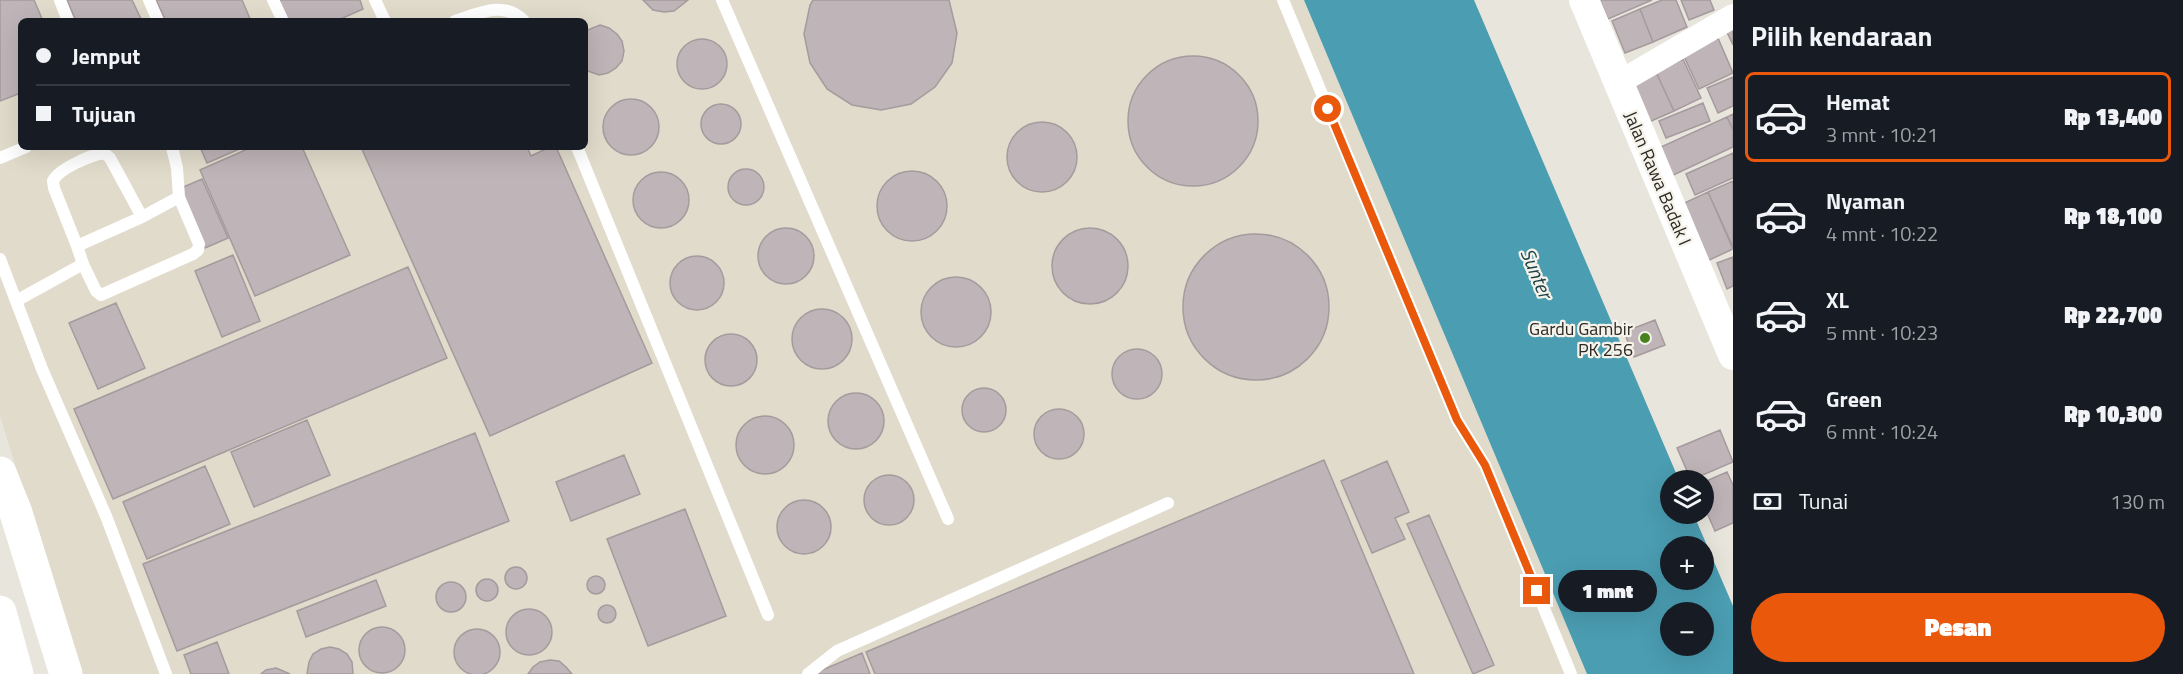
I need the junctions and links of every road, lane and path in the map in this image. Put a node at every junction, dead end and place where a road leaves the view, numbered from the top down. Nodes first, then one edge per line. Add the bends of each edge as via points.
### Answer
1 (60, 0) edge
2 (149, 0) edge
3 (273, 0) edge
4 (375, 0) edge
5 (722, 0) edge
6 (1283, 0) edge
7 (1584, 0) edge
8 (1733, 16) edge
9 (67, 18) edge
10 (157, 18) edge
11 (282, 18) edge
12 (384, 18) edge
13 (464, 18) edge
14 (521, 18) edge
15 (1618, 83) junction
16 (19, 150) edge
17 (172, 150) edge
18 (578, 150) edge
19 (0, 158) edge
20 (180, 197) junction
21 (142, 218) junction
22 (77, 246) junction
23 (0, 259) edge
24 (83, 264) junction
25 (16, 301) junction
26 (1733, 355) edge
27 (0, 473) edge
28 (1168, 503) dead end
29 (948, 519) dead end
30 (0, 612) edge
31 (768, 615) dead end
32 (17, 674) edge
33 (66, 674) edge
34 (166, 674) edge
35 (808, 674) edge
36 (1571, 674) edge

1 - 9 lane
2 - 10 lane
3 - 11 lane
4 - 12 lane
5 - 29 lane
6 - 36 lane via 1457,420 1485,465
7 - 15 street, Jalan Rawa Badak I
8 - 15 street
13 - 14 lane via 494,8 505,8
15 - 26 street, Jalan Rawa Badak I
16 - 19 lane
17 - 20 lane
18 - 31 lane
20 - 21 lane
20 - 24 lane via 199,244 193,254 101,295
21 - 22 lane
21 - 22 lane via 107,154 100,153 59,172 52,181
22 - 24 lane
23 - 25 lane
24 - 25 lane
25 - 34 lane via 106,516
27 - 33 highway
28 - 35 lane via 837,651
30 - 32 highway

